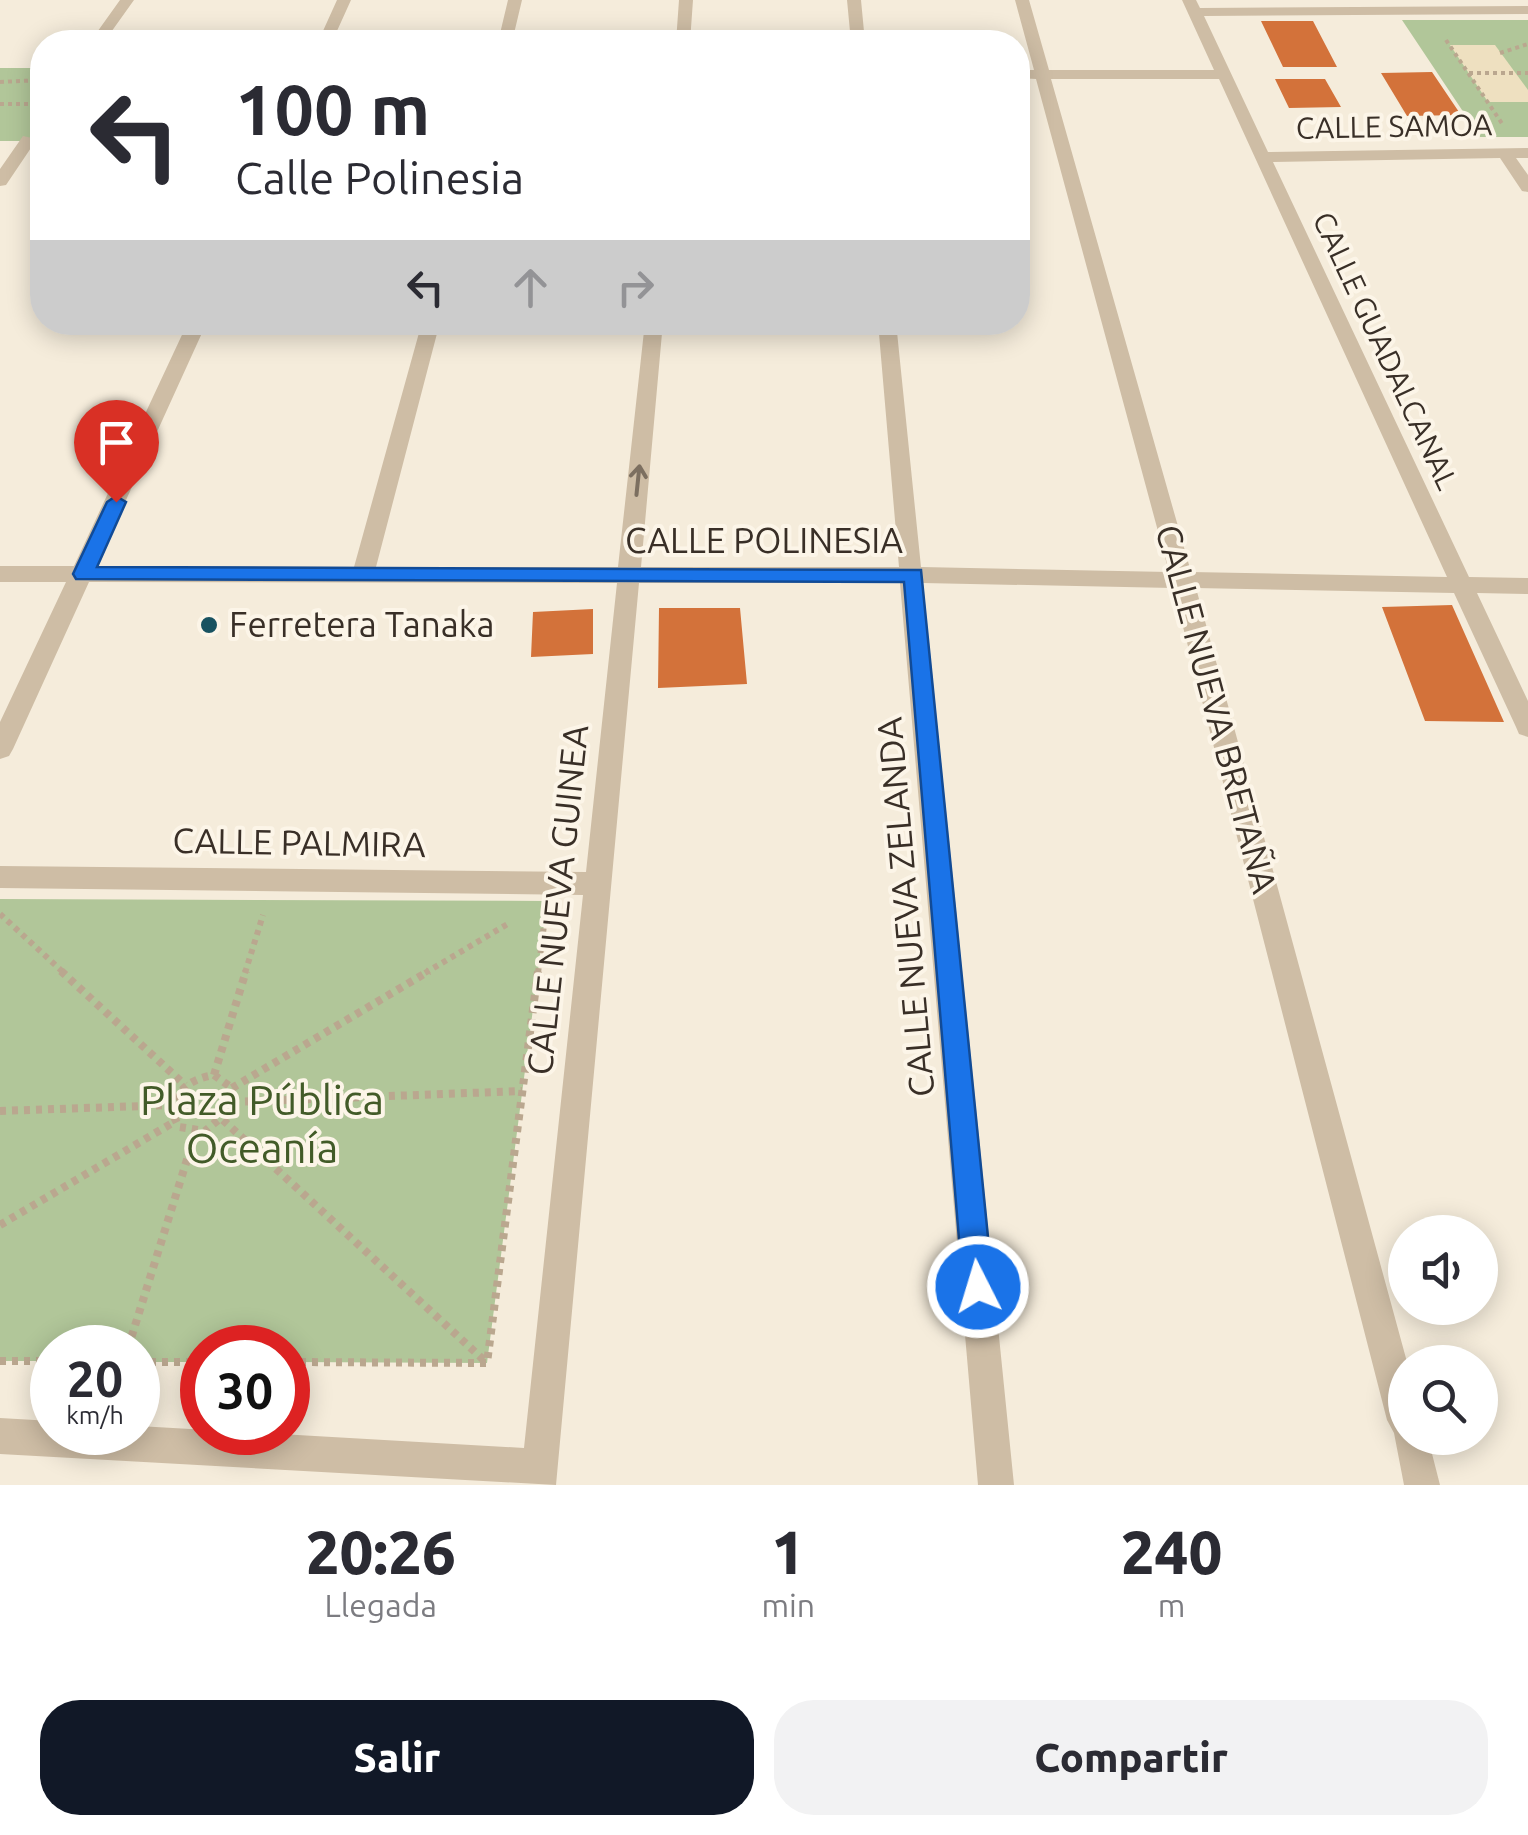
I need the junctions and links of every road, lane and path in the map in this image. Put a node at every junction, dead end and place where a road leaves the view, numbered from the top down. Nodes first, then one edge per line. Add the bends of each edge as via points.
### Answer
1 (126, 0) edge
2 (344, 0) edge
3 (516, 0) edge
4 (686, 0) edge
5 (854, 0) edge
6 (1022, 0) edge
7 (1192, 6) edge
8 (1406, 6) edge
9 (1528, 10) edge
10 (105, 30) edge
11 (330, 30) edge
12 (508, 30) edge
13 (684, 30) edge
14 (857, 30) edge
15 (1025, 30) edge
16 (1528, 44) edge
17 (1500, 53) dead end
18 (1528, 72) edge
19 (1469, 73) junction
20 (1030, 74) edge
21 (1223, 75) junction
22 (30, 81) edge
23 (0, 82) edge
24 (0, 104) edge
25 (30, 104) edge
26 (29, 139) dead end
27 (1528, 152) edge
28 (1504, 153) junction
29 (1260, 157) junction
30 (0, 181) edge
31 (1528, 187) edge
32 (192, 335) edge
33 (427, 335) edge
34 (653, 335) edge
35 (888, 335) edge
36 (0, 574) edge
37 (84, 574) junction
38 (362, 575) junction
39 (914, 575) junction
40 (628, 577) junction
41 (1183, 583) junction
42 (1463, 586) junction
43 (1528, 586) edge
44 (1528, 727) edge
45 (0, 750) edge
46 (0, 877) edge
47 (597, 884) junction
48 (268, 900) dead end
49 (547, 901) dead end
50 (0, 914) edge
51 (514, 921) dead end
52 (214, 1075) junction
53 (185, 1085) junction
54 (232, 1088) junction
55 (522, 1090) junction
56 (233, 1102) junction
57 (172, 1105) junction
58 (0, 1112) edge
59 (223, 1120) junction
60 (174, 1122) junction
61 (196, 1132) junction
62 (0, 1224) edge
63 (135, 1325) edge
64 (1388, 1356) edge
65 (0, 1361) edge
66 (30, 1361) edge
67 (310, 1362) edge
68 (487, 1363) junction
69 (0, 1436) edge
70 (1414, 1455) edge
71 (538, 1476) edge
72 (996, 1485) edge
73 (1422, 1485) edge

1 - 10 street
2 - 11 street
3 - 12 street
4 - 13 street
5 - 14 street
6 - 15 street, CALLE NUEVA BRETAÑA
7 - 8 street
7 - 21 street, CALLE GUADALCANAL
8 - 9 street
8 - 19 path via 1434,20
16 - 17 path
18 - 19 path
19 - 28 path via 1510,137
20 - 21 street
20 - 41 street, CALLE NUEVA BRETAÑA
21 - 29 street, CALLE GUADALCANAL
22 - 23 path
24 - 25 path
26 - 30 street
27 - 28 street, CALLE SAMOA
28 - 29 street, CALLE SAMOA
28 - 31 street
29 - 42 street, CALLE GUADALCANAL
32 - 37 street
33 - 38 street
40 -> 34 street, CALLE NUEVA GUINEA
35 - 39 street, CALLE NUEVA ZELANDA
36 - 37 street, CALLE POLINESIA
37 - 38 street, CALLE POLINESIA
37 - 45 street
38 - 40 street, CALLE POLINESIA
39 - 40 street, CALLE POLINESIA
39 - 41 street, CALLE POLINESIA
39 - 72 street, CALLE NUEVA ZELANDA
40 - 47 street, CALLE NUEVA GUINEA
41 - 42 street, CALLE POLINESIA
41 - 64 street, CALLE NUEVA BRETAÑA
42 - 43 street, CALLE POLINESIA
42 - 44 street, CALLE GUADALCANAL
46 - 47 street, CALLE PALMIRA
47 - 71 street, CALLE NUEVA GUINEA
48 - 52 path
49 - 55 path
50 - 53 path
51 - 54 path
52 - 53 path
52 - 54 path
53 - 57 path
54 - 56 path
55 - 56 path
55 - 68 path
56 - 59 path
57 - 58 path
57 - 60 path
59 - 61 path
59 - 68 path
60 - 61 path
60 - 62 path
61 - 63 path
65 - 66 path
67 - 68 path
69 - 71 street
70 - 73 street

